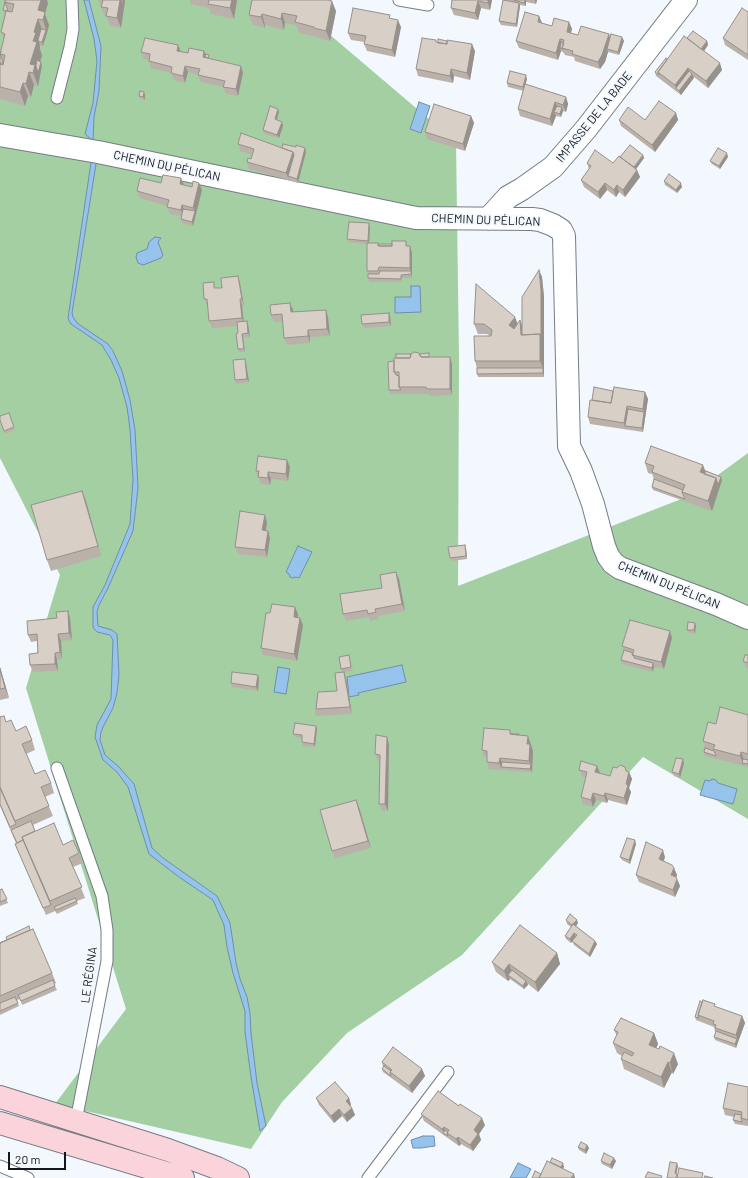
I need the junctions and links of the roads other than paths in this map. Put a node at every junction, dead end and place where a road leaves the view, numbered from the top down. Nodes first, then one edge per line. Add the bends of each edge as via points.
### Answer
1 (72, 0) edge
2 (399, 0) edge
3 (686, 0) edge
4 (428, 5) dead end
5 (57, 98) dead end
6 (0, 135) edge
7 (488, 219) junction
8 (748, 618) edge
9 (57, 768) dead end
10 (448, 1072) dead end
11 (0, 1097) edge
12 (76, 1120) junction
13 (0, 1123) edge
14 (0, 1166) edge
15 (28, 1178) edge
16 (183, 1178) edge
17 (238, 1178) edge
18 (368, 1178) edge

1 - 5 lane via 73,29
2 - 4 lane
3 - 7 street, IMPASSE DE LA BADE via 586,129 553,167 508,197
6 - 7 street, CHEMIN DU PÉLICAN via 98,152 416,218
7 - 8 street, CHEMIN DU PÉLICAN via 540,220 561,230 564,236 569,446 586,484 604,546 611,560 620,568
9 - 12 lane, LE RÉGINA via 102,896 107,930 107,961
10 - 18 lane
11 - 12 main road
12 - 17 main road via 168,1150
13 - 16 main road
14 - 15 lane

